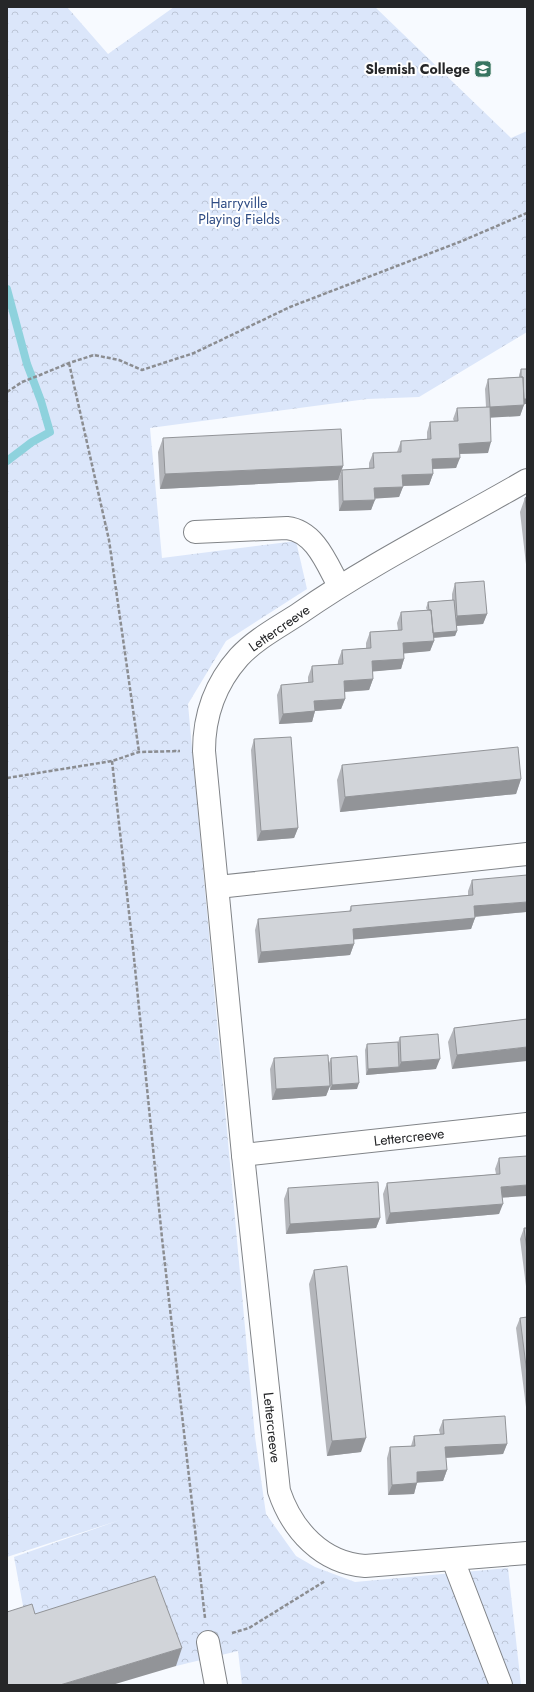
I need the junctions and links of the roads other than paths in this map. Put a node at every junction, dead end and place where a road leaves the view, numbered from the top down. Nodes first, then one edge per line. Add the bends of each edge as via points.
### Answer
1 (527, 480) edge
2 (195, 532) dead end
3 (338, 586) junction
4 (527, 854) edge
5 (218, 887) junction
6 (527, 1124) edge
7 (242, 1155) junction
8 (527, 1553) edge
9 (453, 1560) junction
10 (208, 1642) road end
11 (216, 1685) edge
12 (501, 1685) edge

1 - 3 street, Lettercreeve
2 - 3 street via 287,528 300,531 316,546
3 - 5 street, Lettercreeve via 258,640 239,658 214,695 207,716 204,751
4 - 5 street
5 - 7 street, Lettercreeve
6 - 7 street, Lettercreeve
7 - 9 street, Lettercreeve via 279,1491 288,1515 321,1550 351,1565
8 - 9 street, Lettercreeve
9 - 12 street
10 - 11 street

